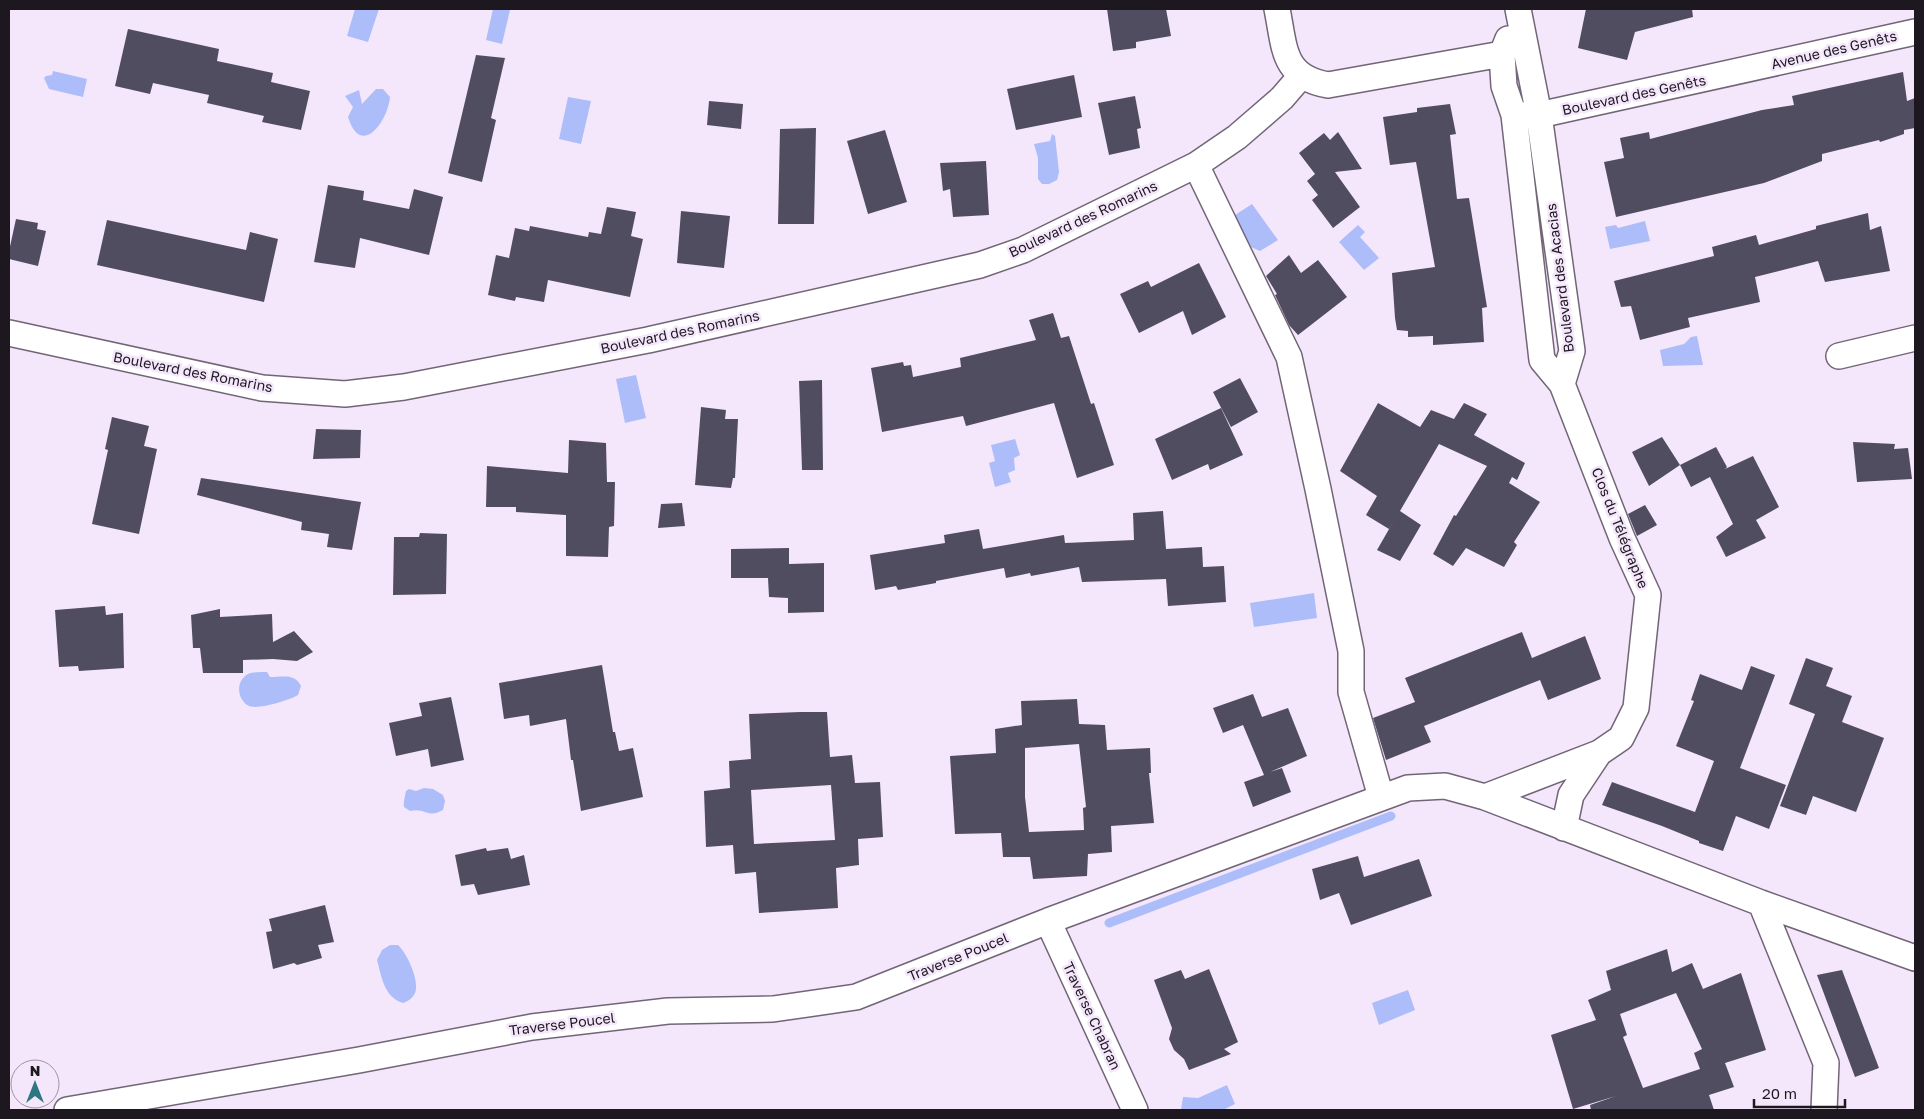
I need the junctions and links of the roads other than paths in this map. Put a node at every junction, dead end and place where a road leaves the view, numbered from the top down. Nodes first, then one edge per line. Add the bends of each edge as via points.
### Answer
1 (1278, 9) edge
2 (1518, 10) edge
3 (1915, 32) edge
4 (1502, 54) junction
5 (1754, 69) joint
6 (1301, 76) junction
7 (1514, 115) junction
8 (1539, 115) junction
9 (1196, 165) junction
10 (9, 333) edge
11 (1915, 338) edge
12 (1839, 356) dead end
13 (1562, 384) junction
14 (1599, 753) junction
15 (1381, 798) junction
16 (1486, 798) junction
17 (1564, 828) junction
18 (1760, 903) junction
19 (1048, 921) junction
20 (1915, 958) edge
21 (68, 1110) edge
22 (1135, 1110) edge
23 (1824, 1110) edge

1 - 6 street via 1284,48 1292,68
2 - 4 street, Boulevard des Acacias
2 - 8 street, Boulevard des Acacias
3 - 5 street, Avenue des Genêts
4 - 6 street via 1328,85 1311,82
4 - 7 street, Boulevard des Acacias via 1504,86
5 - 8 street, Boulevard des Genêts
6 - 9 street, Boulevard des Romarins via 1282,98 1237,137
7 - 8 street, Boulevard des Genêts
7 - 13 street, Boulevard des Acacias via 1542,360
8 - 13 street, Boulevard des Acacias via 1572,351
9 - 10 street, Boulevard des Romarins via 1023,250 980,265 648,340 404,387 345,394 262,388
9 - 15 street via 1289,357 1350,651 1350,692
11 - 12 street
13 - 14 street, Clos du Télégraphe via 1622,538 1648,595 1636,708 1621,738
14 - 16 street, Clos du Télégraphe
14 - 17 street, Clos du Télégraphe via 1571,795
15 - 16 street, Traverse Poucel via 1408,788 1444,786
15 - 19 street, Traverse Poucel
16 - 17 street, Traverse Poucel
17 - 18 street, Traverse Poucel
18 - 20 street, Traverse Poucel
18 - 23 street via 1826,1063
19 - 21 street, Traverse Poucel via 856,997 773,1009 668,1011 532,1026 359,1060
19 - 22 street, Traverse Chabran

